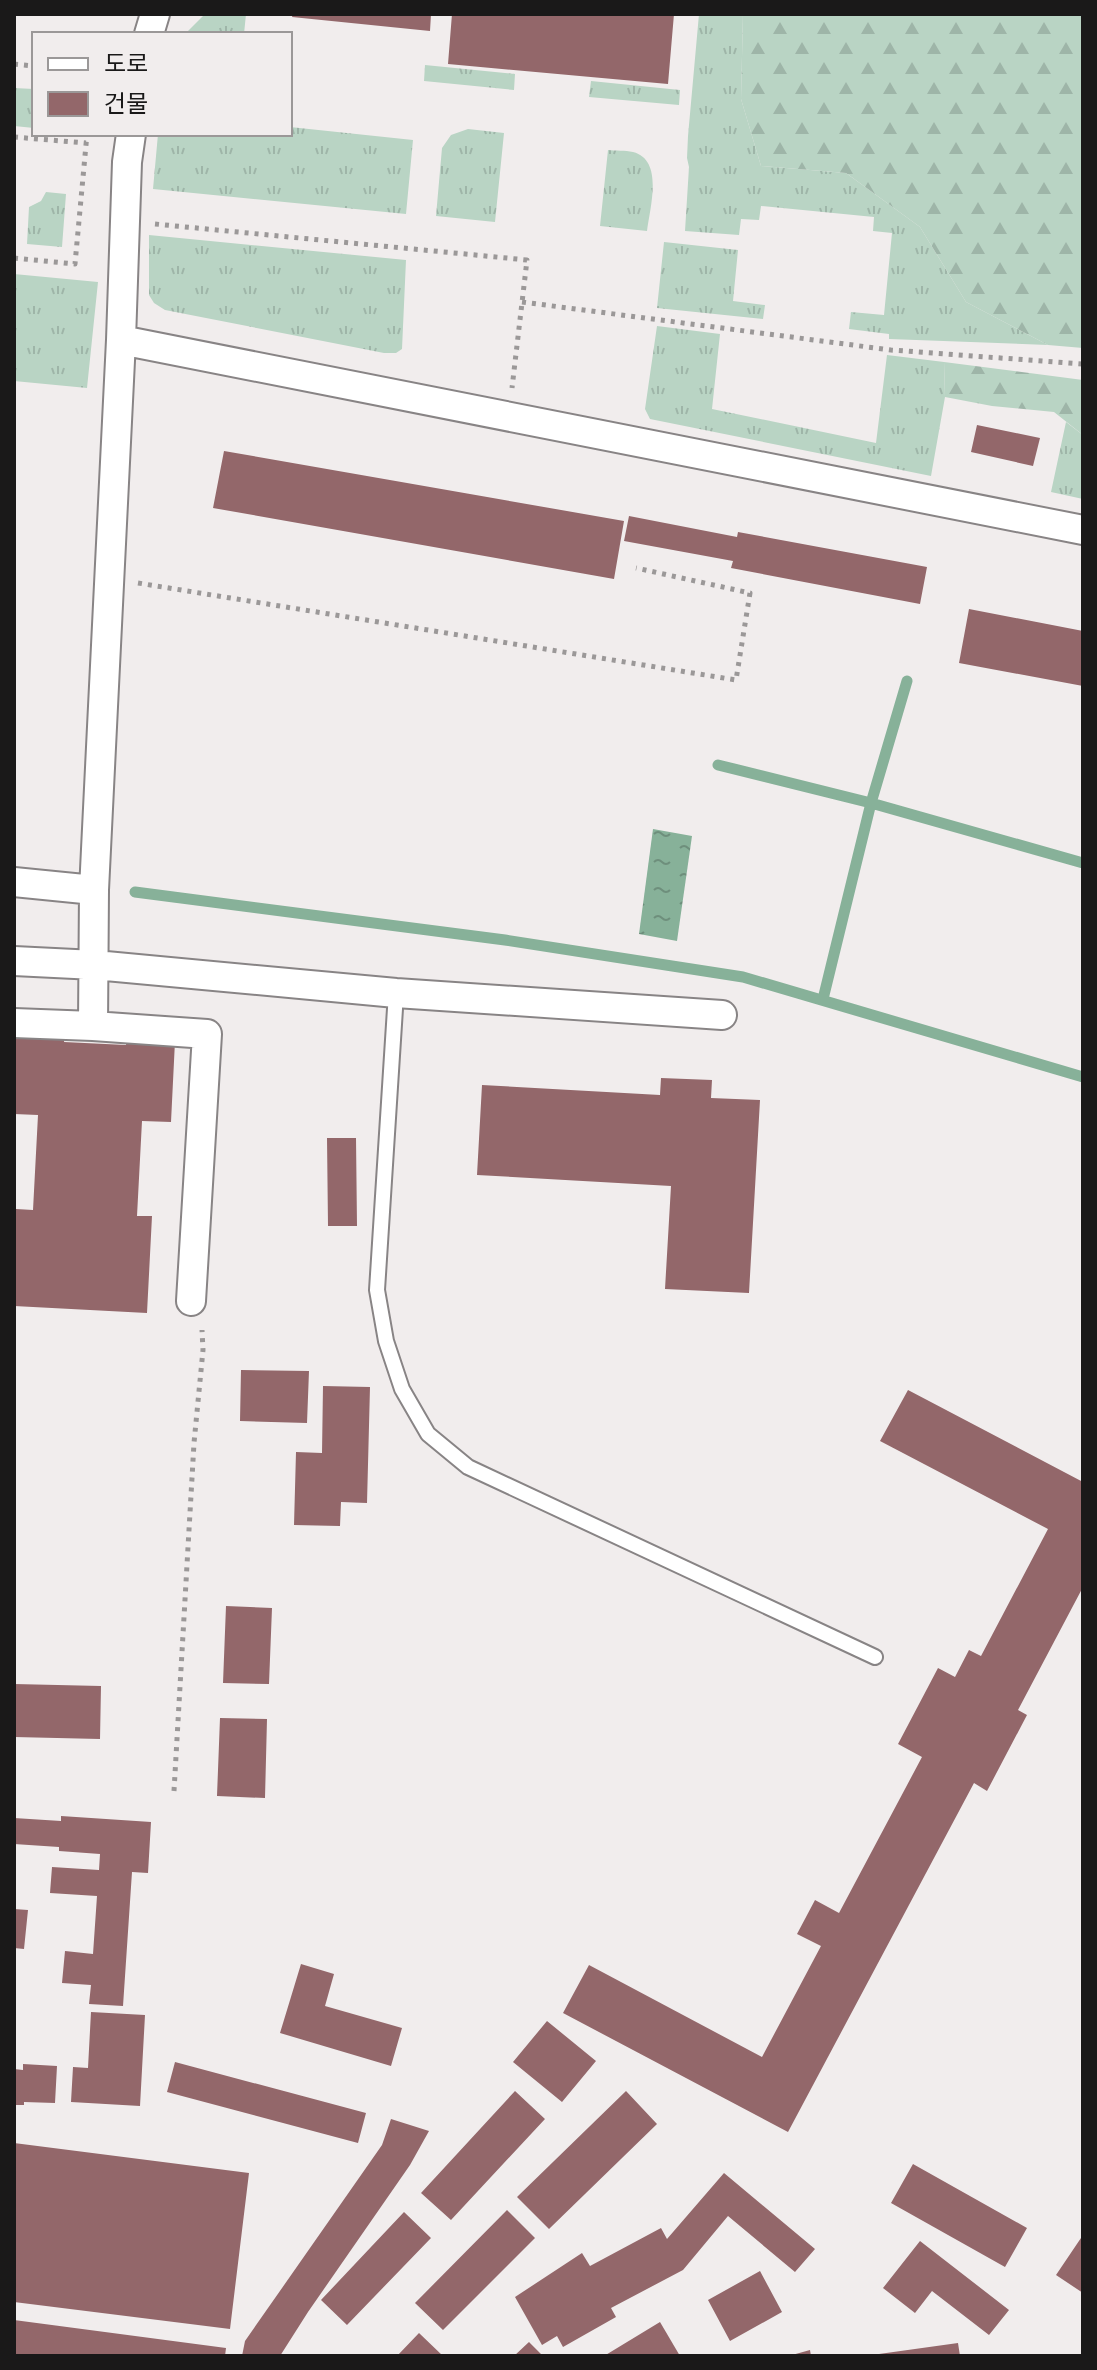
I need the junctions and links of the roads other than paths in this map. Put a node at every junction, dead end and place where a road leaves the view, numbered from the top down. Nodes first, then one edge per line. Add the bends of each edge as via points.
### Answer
1 (131, 136) edge
2 (121, 340) junction
3 (1083, 530) edge
4 (14, 882) edge
5 (94, 890) junction
6 (14, 961) edge
7 (95, 965) junction
8 (396, 993) junction
9 (722, 1015) dead end
10 (14, 1023) edge
11 (93, 1026) junction
12 (191, 1301) road end
13 (875, 1657) dead end

1 - 2 street
2 - 3 street
2 - 5 street
4 - 5 street
5 - 7 street
6 - 7 street
7 - 8 street
7 - 11 street
8 - 9 street
8 - 13 lane via 377,1290 402,1389 428,1434 468,1467
10 - 11 street
11 - 12 street via 207,1034

